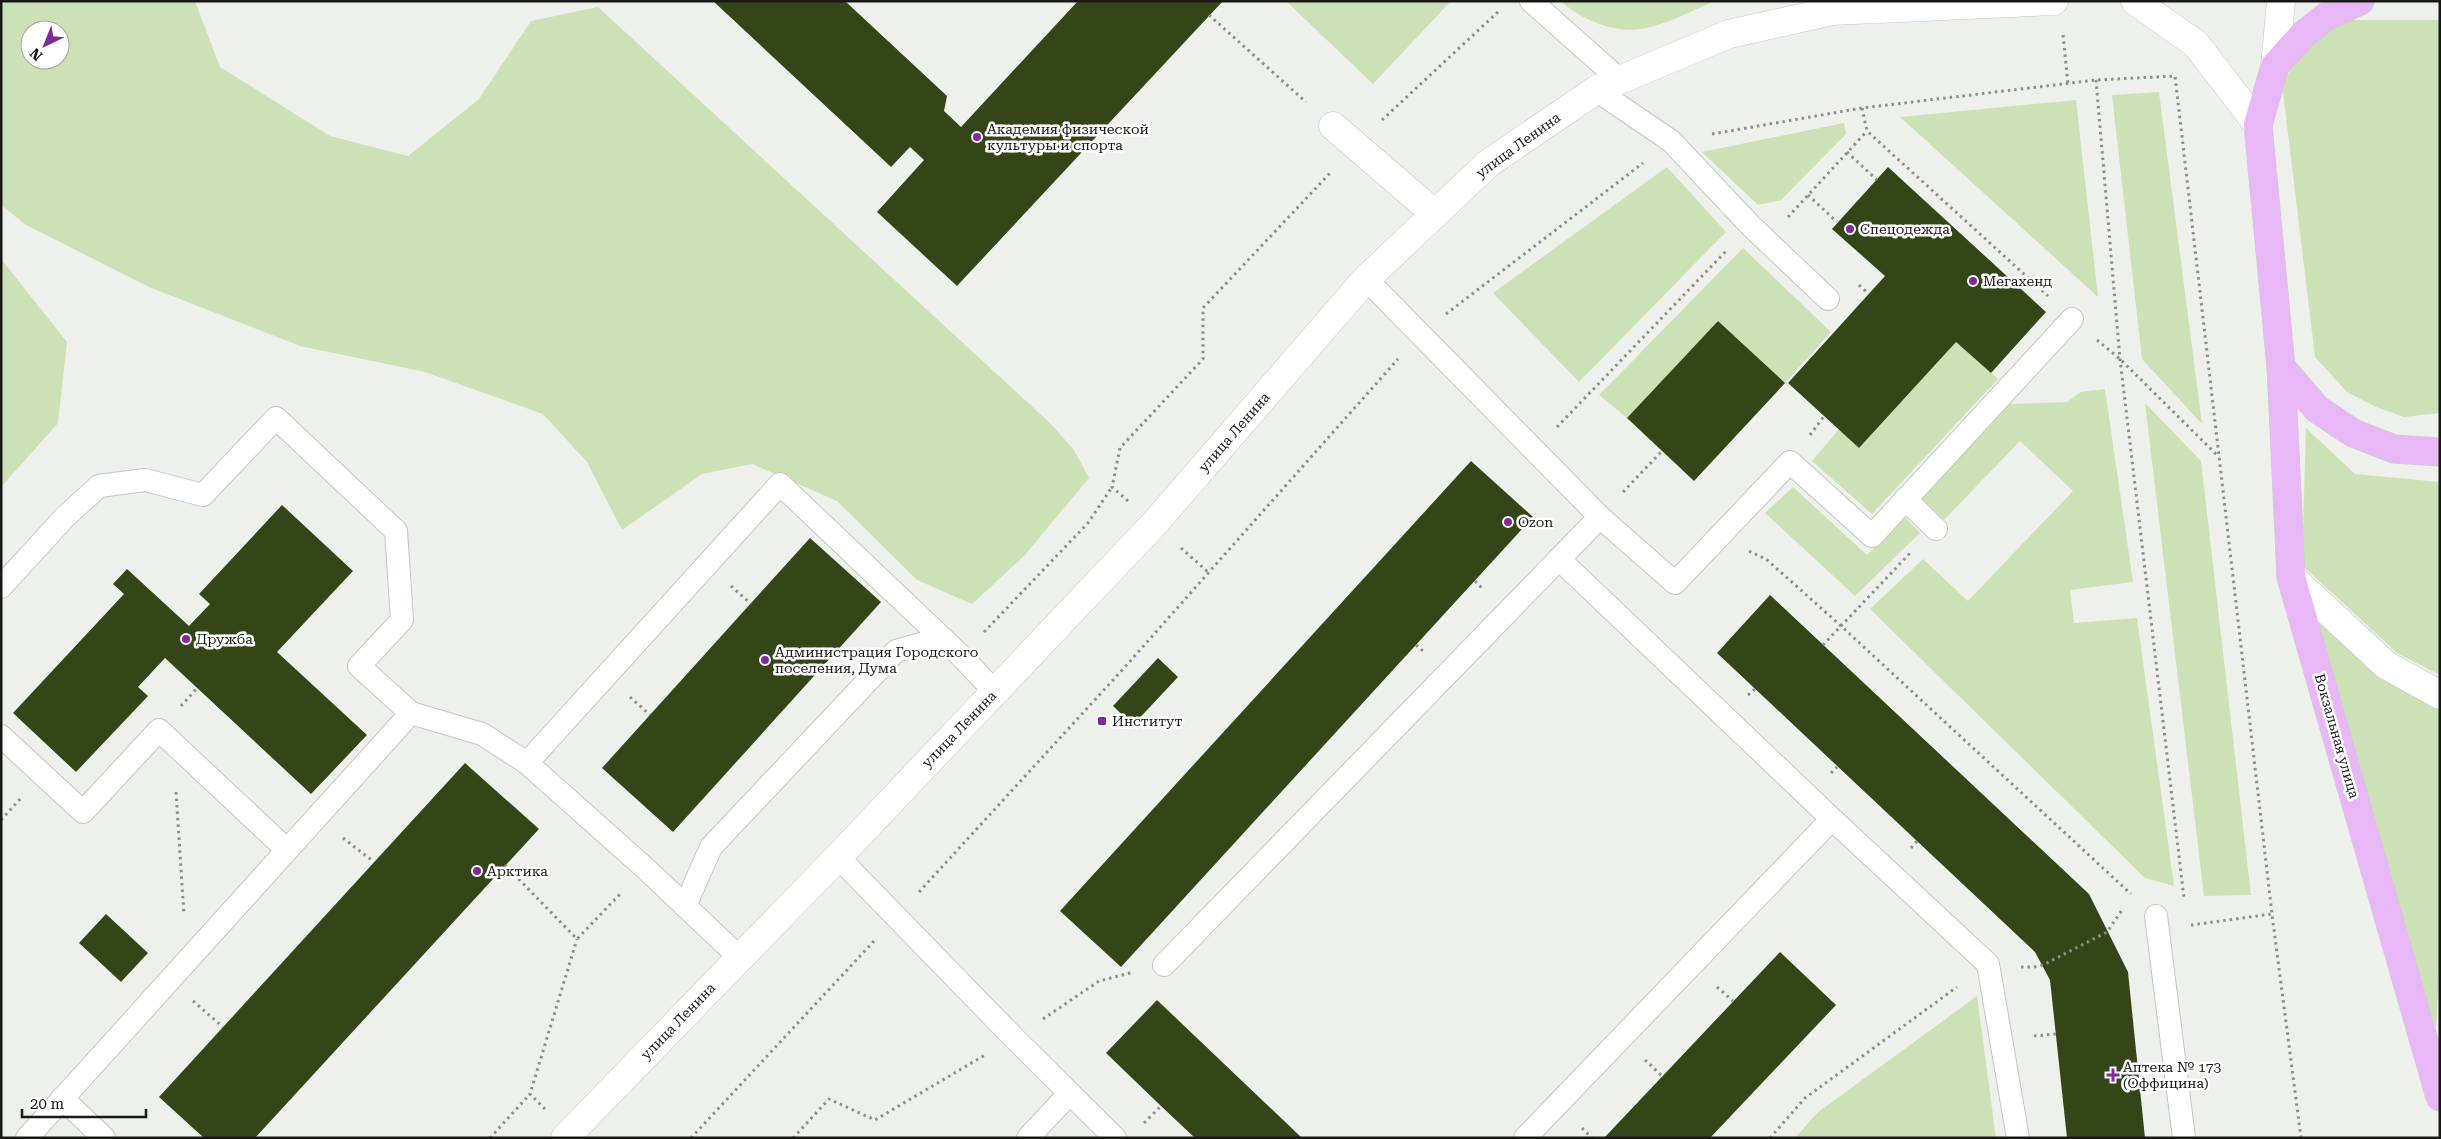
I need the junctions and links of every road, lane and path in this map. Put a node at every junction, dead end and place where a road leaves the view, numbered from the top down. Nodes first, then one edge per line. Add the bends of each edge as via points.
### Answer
1 (1530, 1) edge
2 (2054, 1) edge
3 (2135, 1) edge
4 (2281, 1) edge
5 (2360, 1) edge
6 (1502, 8) dead end
7 (1209, 15) dead end
8 (2062, 29) dead end
9 (2275, 66) junction
10 (2096, 80) dead end
11 (2068, 84) dead end
12 (1608, 86) junction
13 (1862, 108) dead end
14 (2258, 125) junction
15 (1333, 126) joint
16 (1867, 131) junction
17 (1356, 145) junction
18 (1847, 152) junction
19 (1876, 180) dead end
20 (1808, 195) junction
21 (1435, 214) junction
22 (1837, 222) dead end
23 (1751, 226) junction
24 (1366, 279) junction
25 (1828, 299) dead end
26 (2072, 319) junction
27 (2120, 359) junction
28 (2281, 367) junction
29 (1534, 450) junction
30 (1662, 451) dead end
31 (2440, 452) edge
32 (1112, 487) junction
33 (1905, 499) junction
34 (1600, 517) junction
35 (1154, 524) junction
36 (1935, 529) joint
37 (1719, 537) junction
38 (1558, 559) junction
39 (1209, 573) dead end
40 (2291, 577) junction
41 (1, 587) edge
42 (1840, 625) junction
43 (942, 638) junction
44 (1822, 645) dead end
45 (961, 656) junction
46 (995, 692) junction
47 (2440, 694) edge
48 (411, 713) junction
49 (1, 736) edge
50 (172, 743) junction
51 (527, 763) junction
52 (318, 818) junction
53 (1832, 819) junction
54 (287, 850) junction
55 (838, 857) junction
56 (374, 862) dead end
57 (505, 865) dead end
58 (645, 868) junction
59 (685, 906) junction
60 (2272, 914) junction
61 (2156, 916) joint
62 (2187, 925) junction
63 (577, 939) junction
64 (740, 958) junction
65 (187, 960) junction
66 (1988, 964) junction
67 (1164, 965) joint
68 (1014, 1038) junction
69 (530, 1094) junction
70 (1069, 1094) junction
71 (62, 1098) junction
72 (2440, 1098) edge
73 (567, 1136) edge
74 (27, 1138) edge
75 (104, 1138) edge
76 (490, 1138) edge
77 (792, 1138) edge
78 (1028, 1138) edge
79 (1116, 1138) edge
80 (1525, 1138) edge
81 (1770, 1138) edge
82 (2018, 1138) edge
83 (2184, 1138) edge
84 (2301, 1138) edge

1 - 12 lane
2 - 12 street, улица Ленина via 1832,11 1729,34
3 - 14 street via 2196,44
4 - 9 street
5 - 9 main road via 2327,16 2302,35
6 - 17 path
7 - 15 path
8 - 11 path
9 - 14 main road
10 - 27 path
12 - 21 street, улица Ленина via 1489,163
12 - 23 lane via 1671,141
13 - 16 path
14 - 28 main road, Вокзальная улица
15 - 17 street
16 - 18 path
16 - 26 path
17 - 21 street
17 - 32 path via 1203,308 1203,359 1120,448
18 - 19 path
18 - 20 path
20 - 22 path
20 - 23 path via 1787,218
21 - 24 street, улица Ленина
23 - 25 lane
23 - 29 path
24 - 29 lane
24 - 35 street, улица Ленина
26 - 27 path
26 - 33 lane
27 - 60 path via 2219,458
27 - 62 path
28 - 31 main road via 2317,409 2353,433 2394,449
28 - 40 main road, Вокзальная улица
29 - 34 lane
30 - 34 path
32 - 35 path
32 - 45 path via 1088,523
33 - 36 lane
33 - 37 lane via 1872,536 1790,462
34 - 37 lane via 1675,583
34 - 38 lane
35 - 39 path
35 - 46 street, улица Ленина
36 - 42 path
37 - 42 path via 1766,559
38 - 53 lane
38 - 67 lane
40 - 47 street via 2386,665
40 - 72 main road, Вокзальная улица
41 - 48 lane via 99,486 145,480 203,495 276,418 396,531 402,620 359,666
42 - 44 path
42 - 66 path via 2132,895 2107,932 2043,965 2034,968
43 - 45 lane
43 - 51 lane via 780,484
43 - 59 lane via 896,651 711,847
45 - 46 lane
46 - 55 street, улица Ленина
48 - 51 lane via 482,734
48 - 52 lane
49 - 50 lane via 83,812 159,730
50 - 54 lane
50 - 65 path
51 - 58 lane
52 - 54 lane
52 - 56 path
53 - 66 lane
53 - 80 lane
54 - 65 lane
55 - 64 street, улица Ленина
55 - 68 lane
57 - 63 path
58 - 59 lane
58 - 63 path
59 - 64 lane
60 - 62 path
60 - 84 path
61 - 62 path
61 - 83 lane
63 - 69 path
64 - 73 street, улица Ленина
65 - 71 lane
66 - 81 path via 1805,1098
66 - 82 lane
67 - 68 path via 1099,981
68 - 70 lane
68 - 77 path via 875,1120 830,1099
69 - 73 path
69 - 76 path
70 - 78 lane
70 - 79 lane
71 - 74 lane
71 - 75 lane

